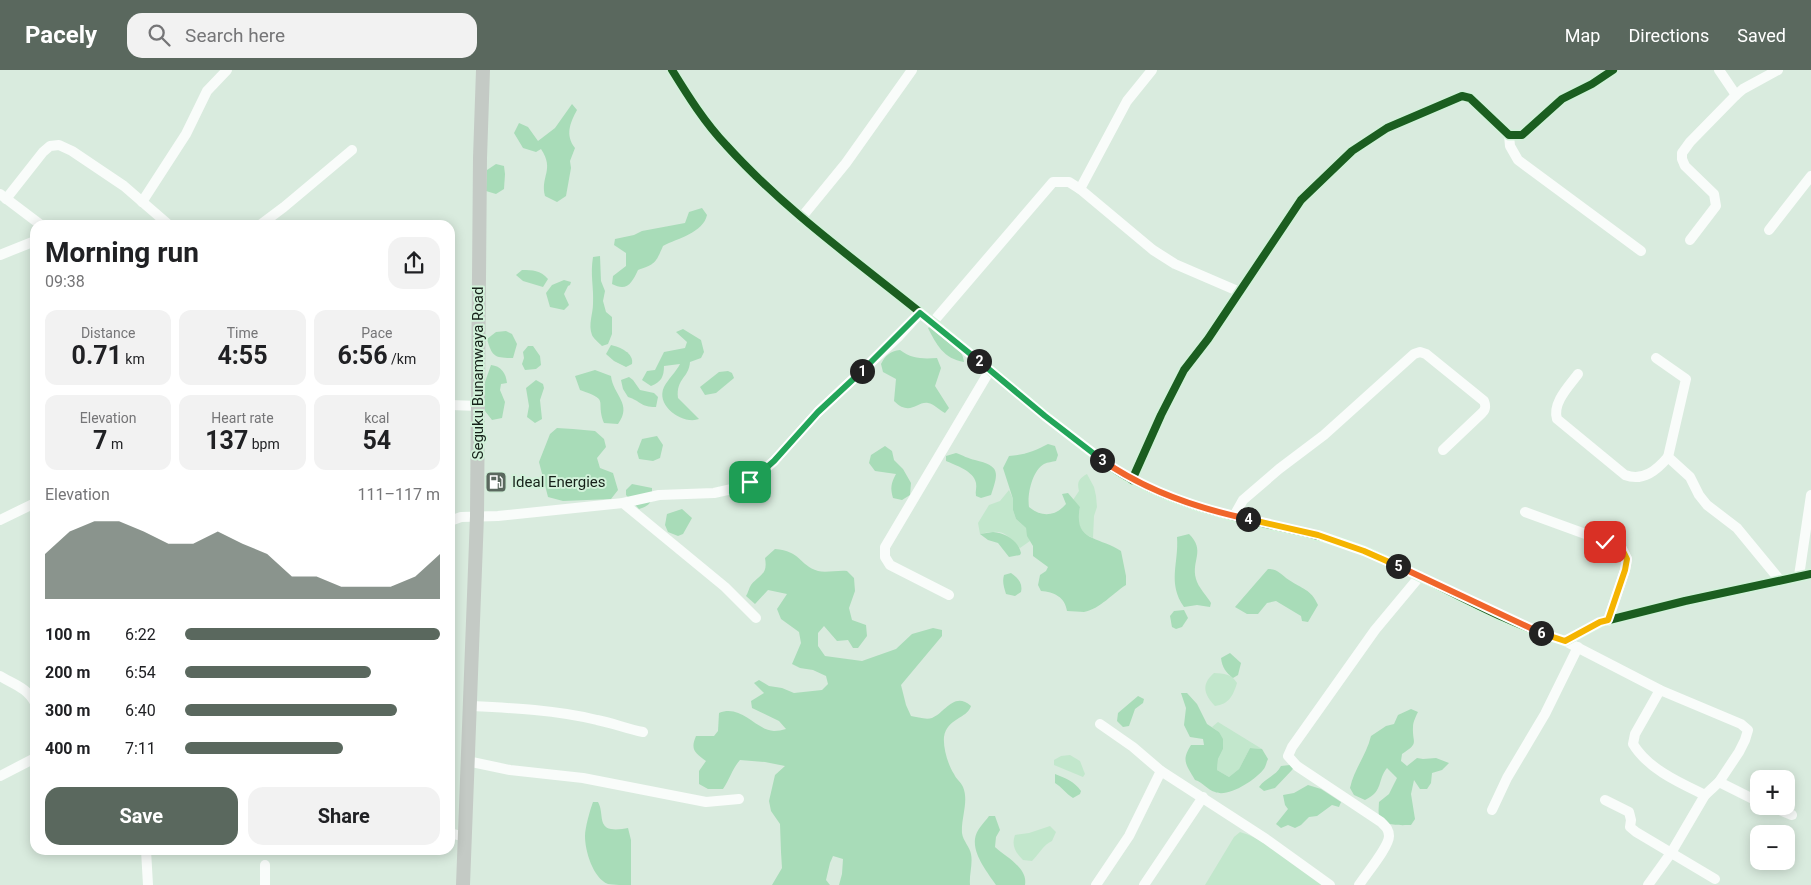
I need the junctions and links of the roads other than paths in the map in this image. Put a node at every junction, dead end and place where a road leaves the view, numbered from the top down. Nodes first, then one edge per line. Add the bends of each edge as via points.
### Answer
1 (227, 70) edge
2 (483, 70) edge
3 (672, 70) edge
4 (912, 70) edge
5 (1152, 70) edge
6 (1613, 70) edge
7 (1719, 70) edge
8 (1778, 70) edge
9 (1736, 95) junction
10 (1509, 135) junction
11 (352, 150) dead end
12 (1811, 176) edge
13 (1080, 189) junction
14 (3, 196) edge
15 (142, 202) junction
16 (800, 218) junction
17 (34, 220) edge
18 (163, 220) edge
19 (266, 220) edge
20 (1769, 230) dead end
21 (1690, 240) dead end
22 (30, 244) edge
23 (1641, 251) dead end
24 (0, 255) edge
25 (1240, 292) junction
26 (920, 313) junction
27 (933, 322) junction
28 (1656, 358) dead end
29 (990, 370) junction
30 (1578, 374) dead end
31 (455, 405) edge
32 (478, 406) junction
33 (1443, 450) dead end
34 (1668, 457) junction
35 (1132, 480) junction
36 (1811, 495) edge
37 (623, 503) junction
38 (30, 505) edge
39 (1525, 512) dead end
40 (477, 516) junction
41 (1234, 516) junction
42 (455, 519) edge
43 (0, 520) edge
44 (1811, 574) edge
45 (1420, 576) junction
46 (1799, 576) junction
47 (1779, 579) junction
48 (949, 595) dead end
49 (756, 618) dead end
50 (1608, 620) junction
51 (1565, 641) junction
52 (1578, 647) junction
53 (0, 676) edge
54 (1660, 690) junction
55 (30, 693) edge
56 (470, 706) junction
57 (1100, 724) dead end
58 (643, 732) dead end
59 (30, 761) edge
60 (467, 761) junction
61 (1161, 771) junction
62 (0, 776) edge
63 (1719, 782) junction
64 (1705, 795) junction
65 (1203, 797) junction
66 (1750, 798) edge
67 (739, 799) dead end
68 (1606, 800) dead end
69 (1492, 810) dead end
70 (455, 834) edge
71 (465, 837) junction
72 (1671, 853) junction
73 (146, 855) edge
74 (265, 865) dead end
75 (1715, 879) dead end
76 (148, 885) edge
77 (265, 885) edge
78 (463, 885) edge
79 (1096, 885) edge
80 (1144, 885) edge
81 (1330, 885) edge
82 (1359, 885) edge
83 (1648, 885) edge

1 - 15 street via 207,91 186,134
2 - 32 main road, Seguku Bunamwaya Road
3 - 16 street via 725,144
4 - 16 street via 846,163
5 - 13 street via 1128,101
6 - 10 street via 1562,99 1522,134
7 - 9 street
8 - 9 street
9 - 21 street via 1682,153 1685,166 1716,199 1716,206
10 - 23 street via 1510,146 1518,160
10 - 25 street via 1466,96 1387,128 1352,151 1301,200
11 - 19 street
12 - 20 street
13 - 25 street via 1153,250 1175,264
13 - 27 street via 1069,182 1053,182
14 - 15 street via 43,152 50,146 59,145 124,186
14 - 17 street
15 - 18 street
16 - 26 street
22 - 24 street
25 - 35 street via 1184,370
26 - 27 street
26 - 37 street via 750,482 721,492 659,495
27 - 29 street
28 - 34 street via 1686,379
29 - 35 street
29 - 48 street via 885,547 885,556 890,564
30 - 34 street via 1556,405 1557,419 1632,478 1652,472
31 - 32 street
32 - 40 main road, Seguku Bunamwaya Road
33 - 41 street via 1482,413 1486,404 1420,352 1324,436 1243,500
34 - 47 street via 1690,477 1703,500 1737,528
35 - 41 street via 1170,497
36 - 46 street
37 - 40 street
37 - 49 street via 715,578
38 - 43 street
39 - 50 street via 1621,547 1627,559
40 - 42 street
40 - 56 main road, Seguku Bunamwaya Road
41 - 45 street via 1318,535
44 - 46 street
45 - 51 street via 1532,630
45 - 82 street via 1375,630 1288,756 1297,766 1381,822 1388,830 1387,843
46 - 47 street
47 - 50 street
50 - 51 street
51 - 52 street
52 - 54 street
52 - 69 street
53 - 55 street
54 - 63 street via 1741,724 1748,730 1739,752
54 - 64 street via 1635,734 1634,744 1639,754 1674,780
56 - 58 street via 576,716
56 - 60 main road, Seguku Bunamwaya Road
57 - 61 street
59 - 62 street
60 - 67 street via 510,770 583,778 706,802
60 - 71 main road, Seguku Bunamwaya Road
61 - 65 street
61 - 79 street via 1128,836
63 - 64 street
63 - 66 street
64 - 72 street
65 - 80 street
65 - 81 street
68 - 72 street via 1629,812 1630,827 1636,832
70 - 71 street
71 - 78 main road, Seguku Bunamwaya Road
72 - 75 street
72 - 83 street
73 - 76 street
74 - 77 street

